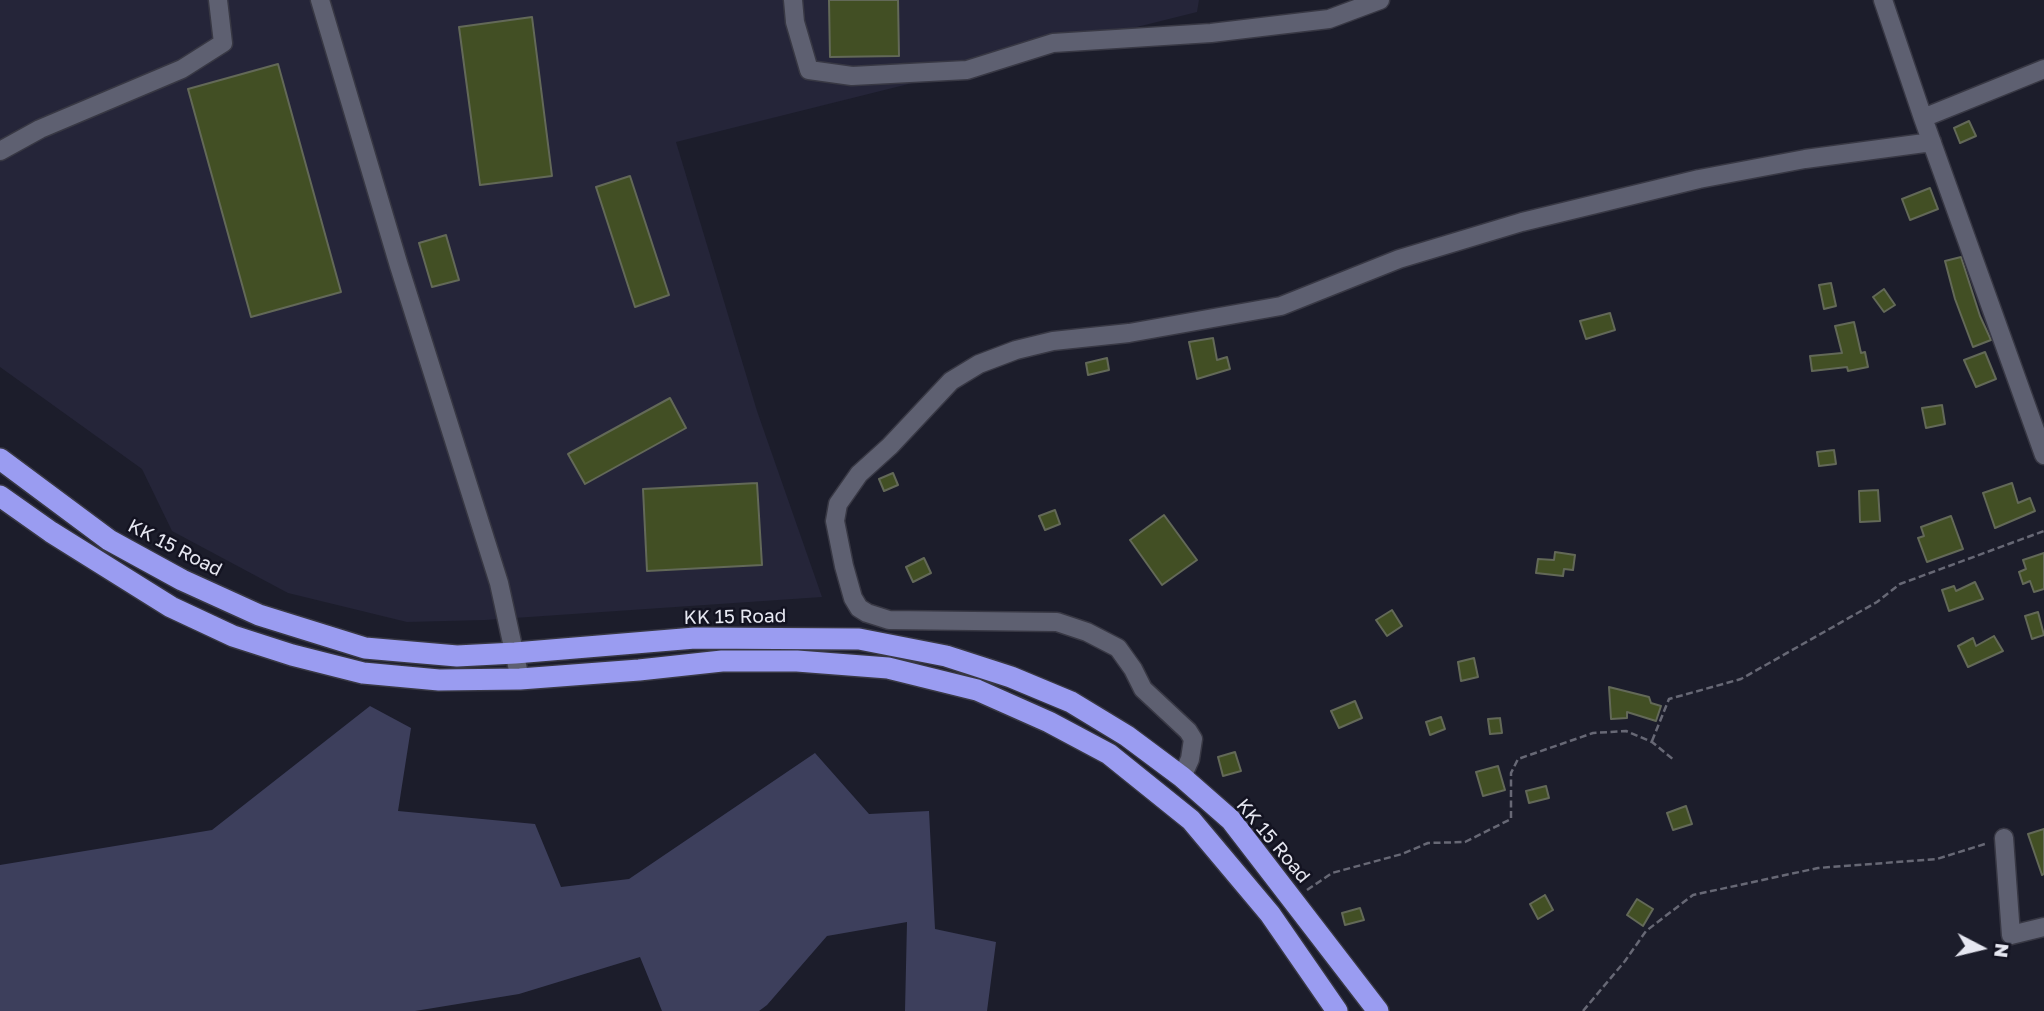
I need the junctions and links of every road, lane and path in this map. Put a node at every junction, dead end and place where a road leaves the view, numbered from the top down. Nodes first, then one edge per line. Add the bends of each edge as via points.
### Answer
1 (218, 0) edge
2 (320, 0) edge
3 (793, 0) edge
4 (1380, 0) edge
5 (1883, 0) edge
6 (2044, 69) edge
7 (1923, 118) junction
8 (1932, 142) junction
9 (0, 150) edge
10 (2044, 455) edge
11 (0, 458) edge
12 (0, 496) edge
13 (2044, 531) edge
14 (515, 653) junction
15 (520, 679) junction
16 (1652, 742) junction
17 (1674, 760) dead end
18 (1182, 777) junction
19 (2004, 838) joint
20 (1293, 900) junction
21 (2044, 927) edge
22 (1334, 1010) edge
23 (1378, 1011) edge
24 (1583, 1011) edge

1 - 9 street via 223,43 181,69
2 - 14 street via 499,583
3 - 4 street via 809,70 852,76 967,70 1054,43 1211,33 1329,19
5 - 7 street
6 - 7 street
7 - 8 street
8 - 10 street
8 - 18 street via 1699,179 1522,222 1399,259 1280,306 1129,333 1053,341 979,364 951,381 859,474 838,503 835,522 853,598 867,613 889,620 1056,622 1118,648 1143,689 1193,739
11 - 14 highway, KK 15 Road via 110,540 259,615 365,648 457,656
12 - 15 highway via 171,607 233,636 363,673 439,680
13 - 16 path via 1900,584 1877,602 1741,679 1670,699
14 - 15 street
14 - 18 highway, KK 15 Road via 695,638 859,639 946,656 1071,702
15 - 22 highway via 722,661 797,661 888,668 977,690 1109,754 1191,820 1270,914
16 - 17 path
16 - 20 path via 1626,731 1593,733 1518,759 1511,773 1511,819 1465,842 1428,842 1332,873
18 - 20 highway, KK 15 Road via 1231,820
19 - 21 street via 2011,934
19 - 24 path via 1937,859 1818,868 1693,895 1646,931
20 - 23 highway, KK 15 Road

